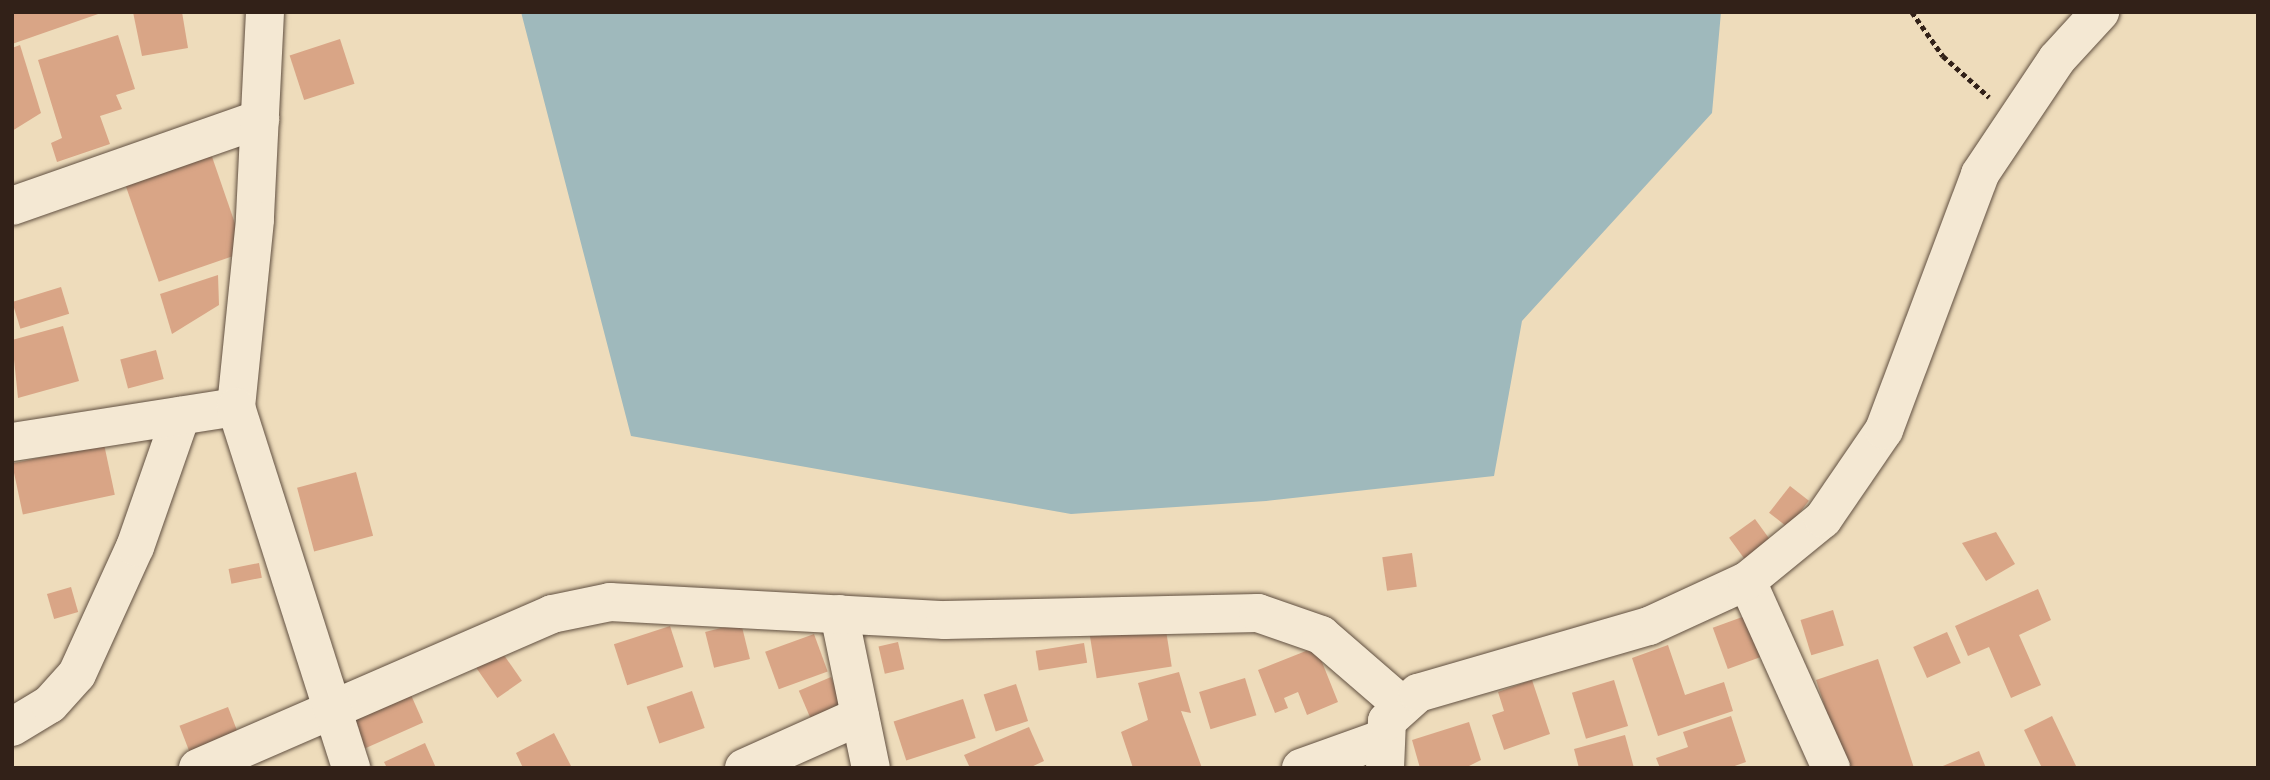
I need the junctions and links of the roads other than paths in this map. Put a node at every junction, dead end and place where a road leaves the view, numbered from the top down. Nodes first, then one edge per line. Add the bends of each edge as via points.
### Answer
1 (265, 12) edge
2 (2100, 12) edge
3 (260, 119) junction
4 (12, 206) edge
5 (236, 407) junction
6 (181, 416) junction
7 (12, 442) edge
8 (1747, 581) junction
9 (839, 614) junction
10 (1401, 704) junction
11 (331, 713) junction
12 (860, 716) junction
13 (12, 727) edge
14 (1384, 753) edge
15 (198, 768) edge
16 (351, 768) edge
17 (744, 768) edge
18 (871, 768) edge
19 (1301, 768) edge
20 (1831, 768) edge

1 - 3 street
2 - 8 street via 2015,117 1980,174 1884,430 1823,519
3 - 4 street
3 - 5 street
5 - 6 street
5 - 11 street
6 - 7 street
6 - 13 street via 135,547 77,674 50,704
8 - 10 street via 1649,626 1418,693
8 - 20 street
9 - 10 street via 945,620 1258,613 1321,635
9 - 11 street via 610,602 582,607 552,614
9 - 12 street
10 - 14 street via 1387,721
11 - 15 street
11 - 16 street
12 - 17 street
12 - 18 street
14 - 19 street

